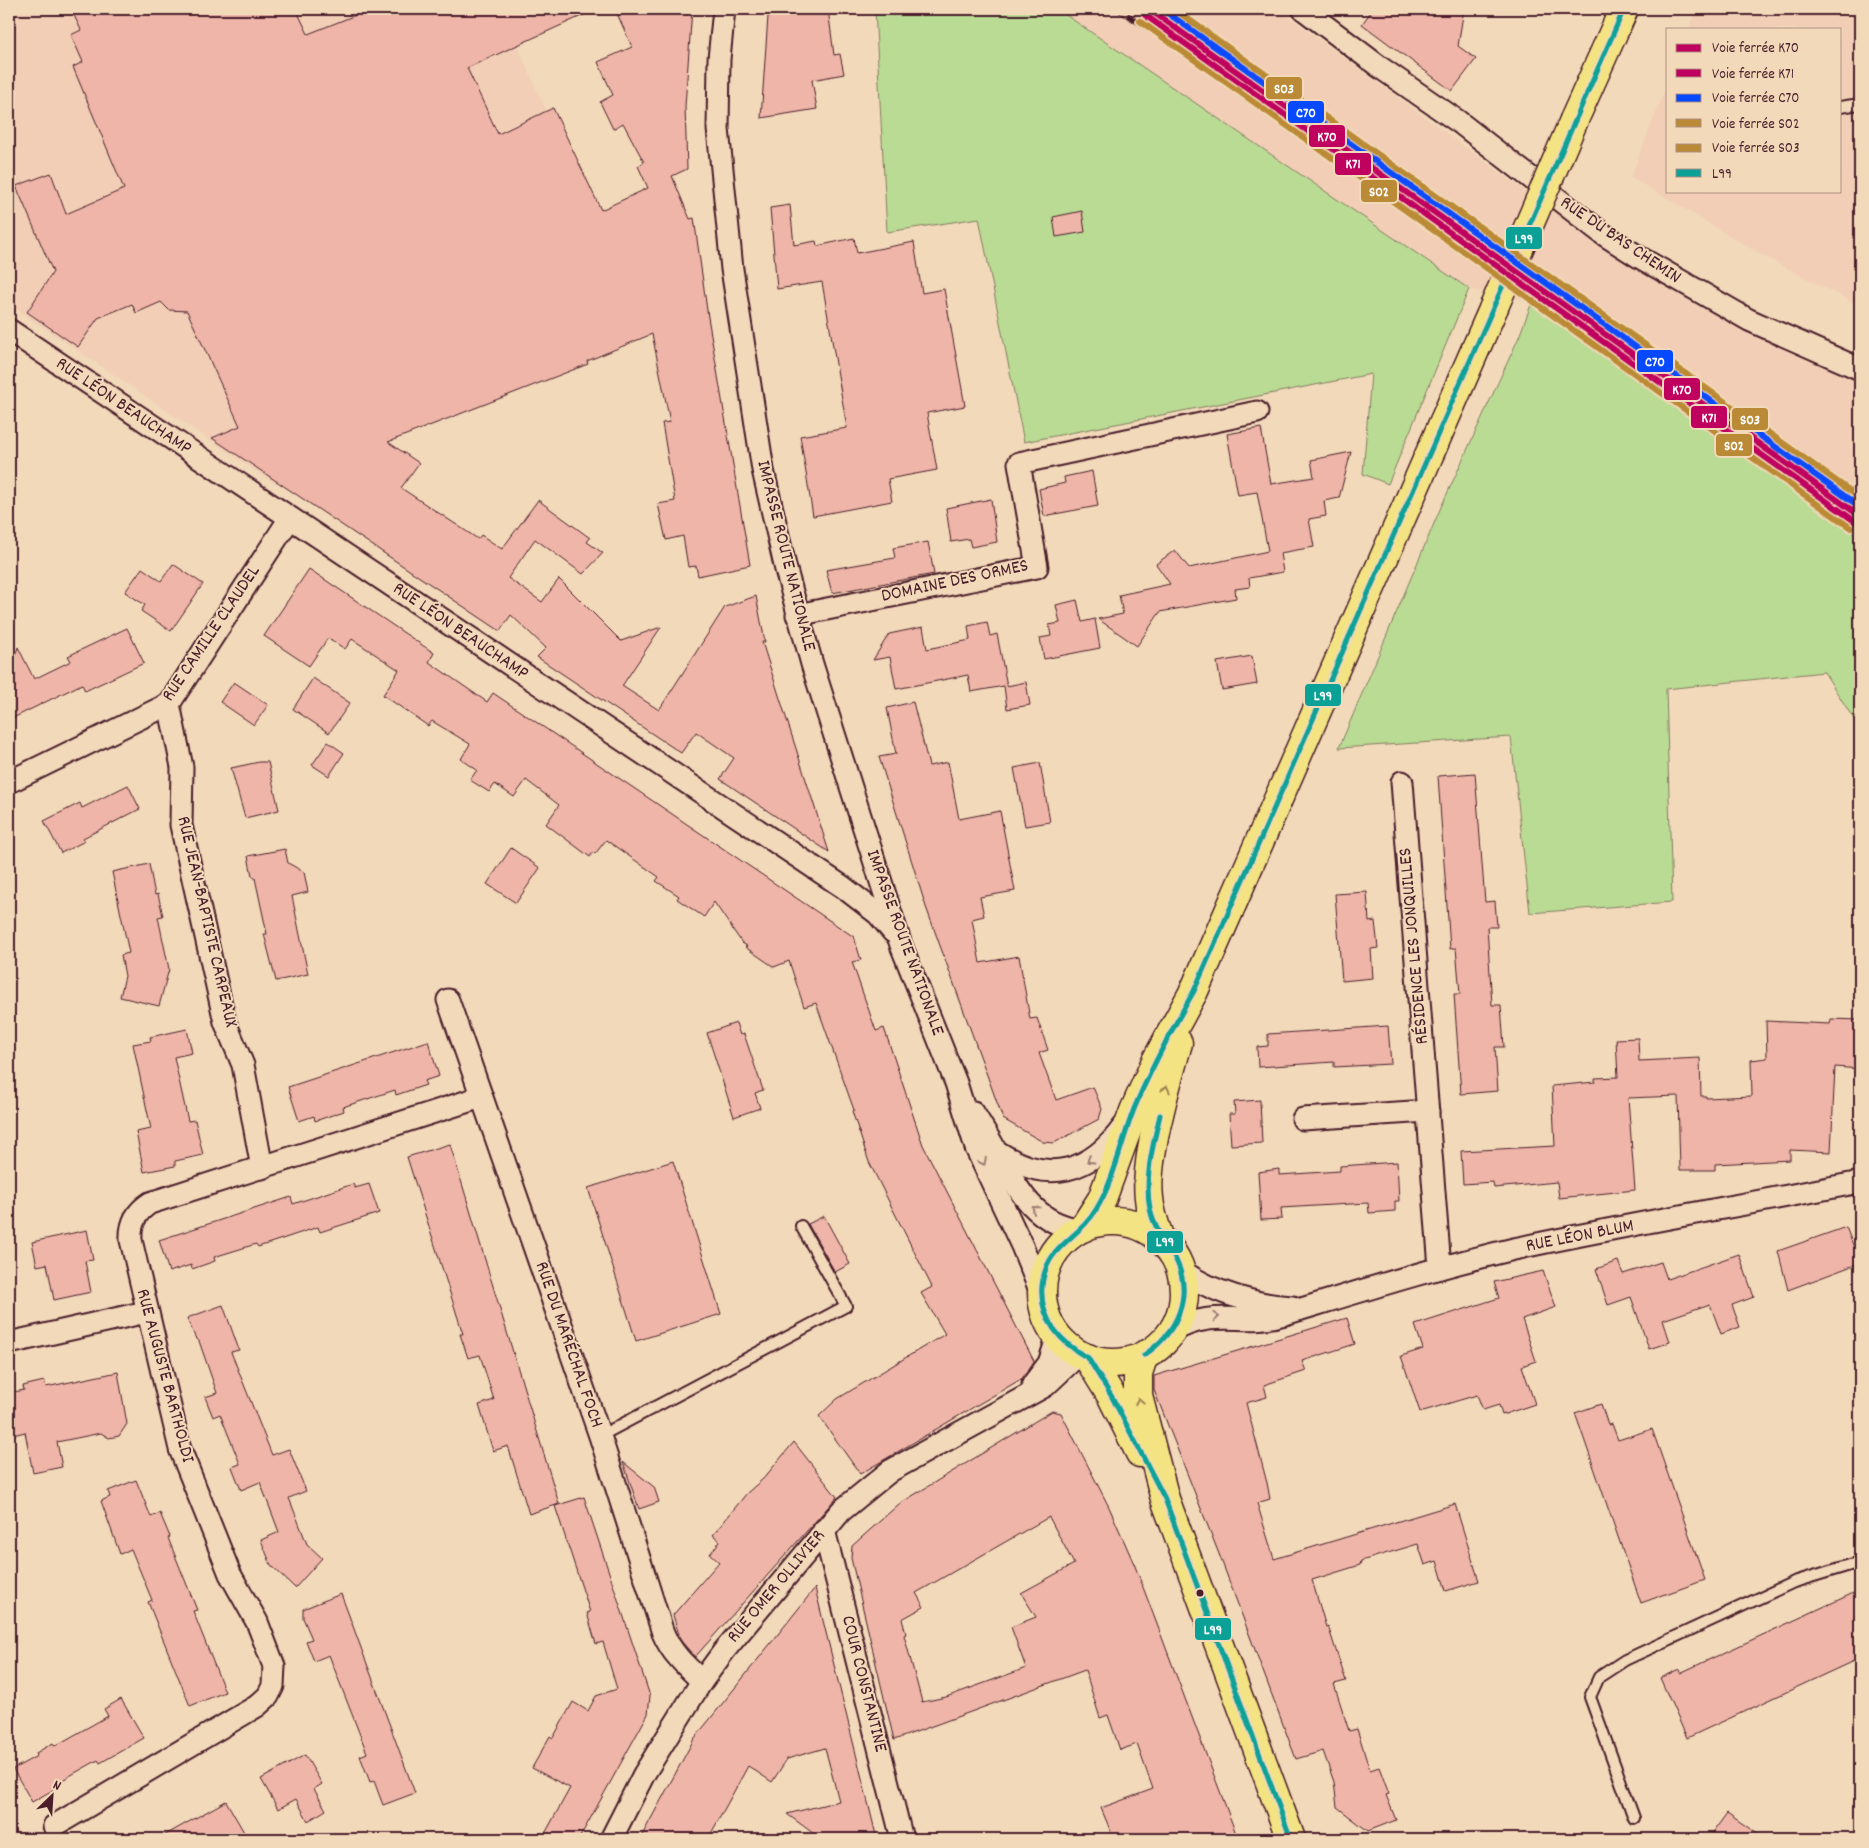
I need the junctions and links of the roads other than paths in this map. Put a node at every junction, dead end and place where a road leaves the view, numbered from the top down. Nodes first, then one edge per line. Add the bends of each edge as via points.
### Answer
1 (724, 9) edge
2 (1303, 9) edge
3 (1624, 9) edge
4 (1860, 104) edge
5 (1842, 107) edge
6 (9, 330) edge
7 (1860, 369) edge
8 (1257, 412) dead end
9 (290, 518) junction
10 (797, 615) junction
11 (169, 704) junction
12 (9, 782) edge
13 (1402, 782) dead end
14 (901, 945) junction
15 (1194, 991) junction
16 (448, 1000) dead end
17 (956, 1083) junction
18 (481, 1097) junction
19 (1134, 1111) junction
20 (1428, 1111) junction
21 (1303, 1118) dead end
22 (997, 1151) junction
23 (262, 1168) junction
24 (1860, 1182) edge
25 (801, 1226) dead end
26 (1082, 1228) junction
27 (1160, 1239) junction
28 (1180, 1268) junction
29 (1440, 1268) junction
30 (1042, 1295) junction
31 (1304, 1308) junction
32 (146, 1312) junction
33 (1171, 1332) junction
34 (1058, 1336) junction
35 (9, 1343) edge
36 (1144, 1355) junction
37 (1084, 1356) junction
38 (1014, 1403) junction
39 (600, 1436) junction
40 (1165, 1499) junction
41 (824, 1530) junction
42 (1860, 1562) edge
43 (702, 1681) junction
44 (1634, 1818) dead end
45 (54, 1826) dead end
46 (611, 1839) edge
47 (902, 1839) edge
48 (1291, 1839) edge

1 - 10 street, IMPASSE ROUTE NATIONALE via 718,129 732,269 763,470
2 - 7 street, RUE DU BAS CHEMIN via 1632,253 1750,320
3 - 15 main road, bridge
4 - 5 lane
6 - 9 street, RUE LÉON BEAUCHAMP
8 - 10 street, DOMAINE DES ORMES via 1020,463 1037,567
9 - 11 street, RUE CAMILLE CLAUDEL
9 - 14 street, RUE LÉON BEAUCHAMP via 843,887 878,914
10 - 14 street, IMPASSE ROUTE NATIONALE
11 - 12 street, RUE CAMILLE CLAUDEL
11 - 23 street, RUE JEAN-BAPTISTE CARPEAUX via 182,767 181,825 225,1022 243,1065
13 - 20 street, RÉSIDENCE LES JONQUILLES
14 - 17 street, IMPASSE ROUTE NATIONALE
15 - 19 main road via 1156,1061
27 -> 15 main road via 1152,1220 1148,1179 1171,1068
16 - 18 street, RUE DU MARÉCHAL FOCH
17 - 22 street, IMPASSE ROUTE NATIONALE
17 -> 30 street, IMPASSE ROUTE NATIONALE via 976,1148
18 - 23 street, RUE AUGUSTE BARTHOLDI
18 - 39 street, RUE DU MARÉCHAL FOCH
19 -> 22 street via 1100,1154 1068,1170 1034,1170 1014,1163
19 - 26 main road via 1102,1199
20 - 21 street
20 - 29 street, RÉSIDENCE LES JONQUILLES
26 -> 22 street, IMPASSE ROUTE NATIONALE via 1050,1220 1032,1207
23 - 32 street, RUE AUGUSTE BARTHOLDI via 150,1203 134,1218 131,1240
24 - 29 street, RUE LÉON BLUM via 1515,1249
25 - 39 lane via 846,1306
26 - 27 main road via 1106,1221 1128,1222
26 - 30 main road via 1060,1244 1049,1260
27 - 28 main road
28 - 31 street, RUE LÉON BLUM via 1219,1290 1280,1307
28 - 33 main road via 1183,1301
29 - 31 street, RUE LÉON BLUM
30 - 34 main road via 1048,1320
33 -> 31 street, RUE LÉON BLUM via 1206,1318 1266,1318
32 - 35 street
32 - 45 street, RUE AUGUSTE BARTHOLDI via 180,1449 230,1574 264,1639 275,1676 268,1696 257,1706
33 - 36 main road
34 - 37 main road
34 - 38 street, RUE OMER OLLIVIER via 1044,1372
36 - 37 main road via 1116,1362
40 -> 36 main road via 1138,1396 1138,1373
37 - 38 street, RUE OMER OLLIVIER via 1045,1386
37 - 40 main road via 1112,1397
38 - 41 street, RUE OMER OLLIVIER via 884,1475 855,1497
39 - 43 street, RUE DU MARÉCHAL FOCH via 668,1646
40 - 48 main road
41 - 43 street, RUE OMER OLLIVIER
41 - 47 street, COUR CONSTANTINE
42 - 44 lane via 1794,1582 1625,1660 1599,1677 1590,1697
43 - 46 street, RUE OMER OLLIVIER via 644,1774

